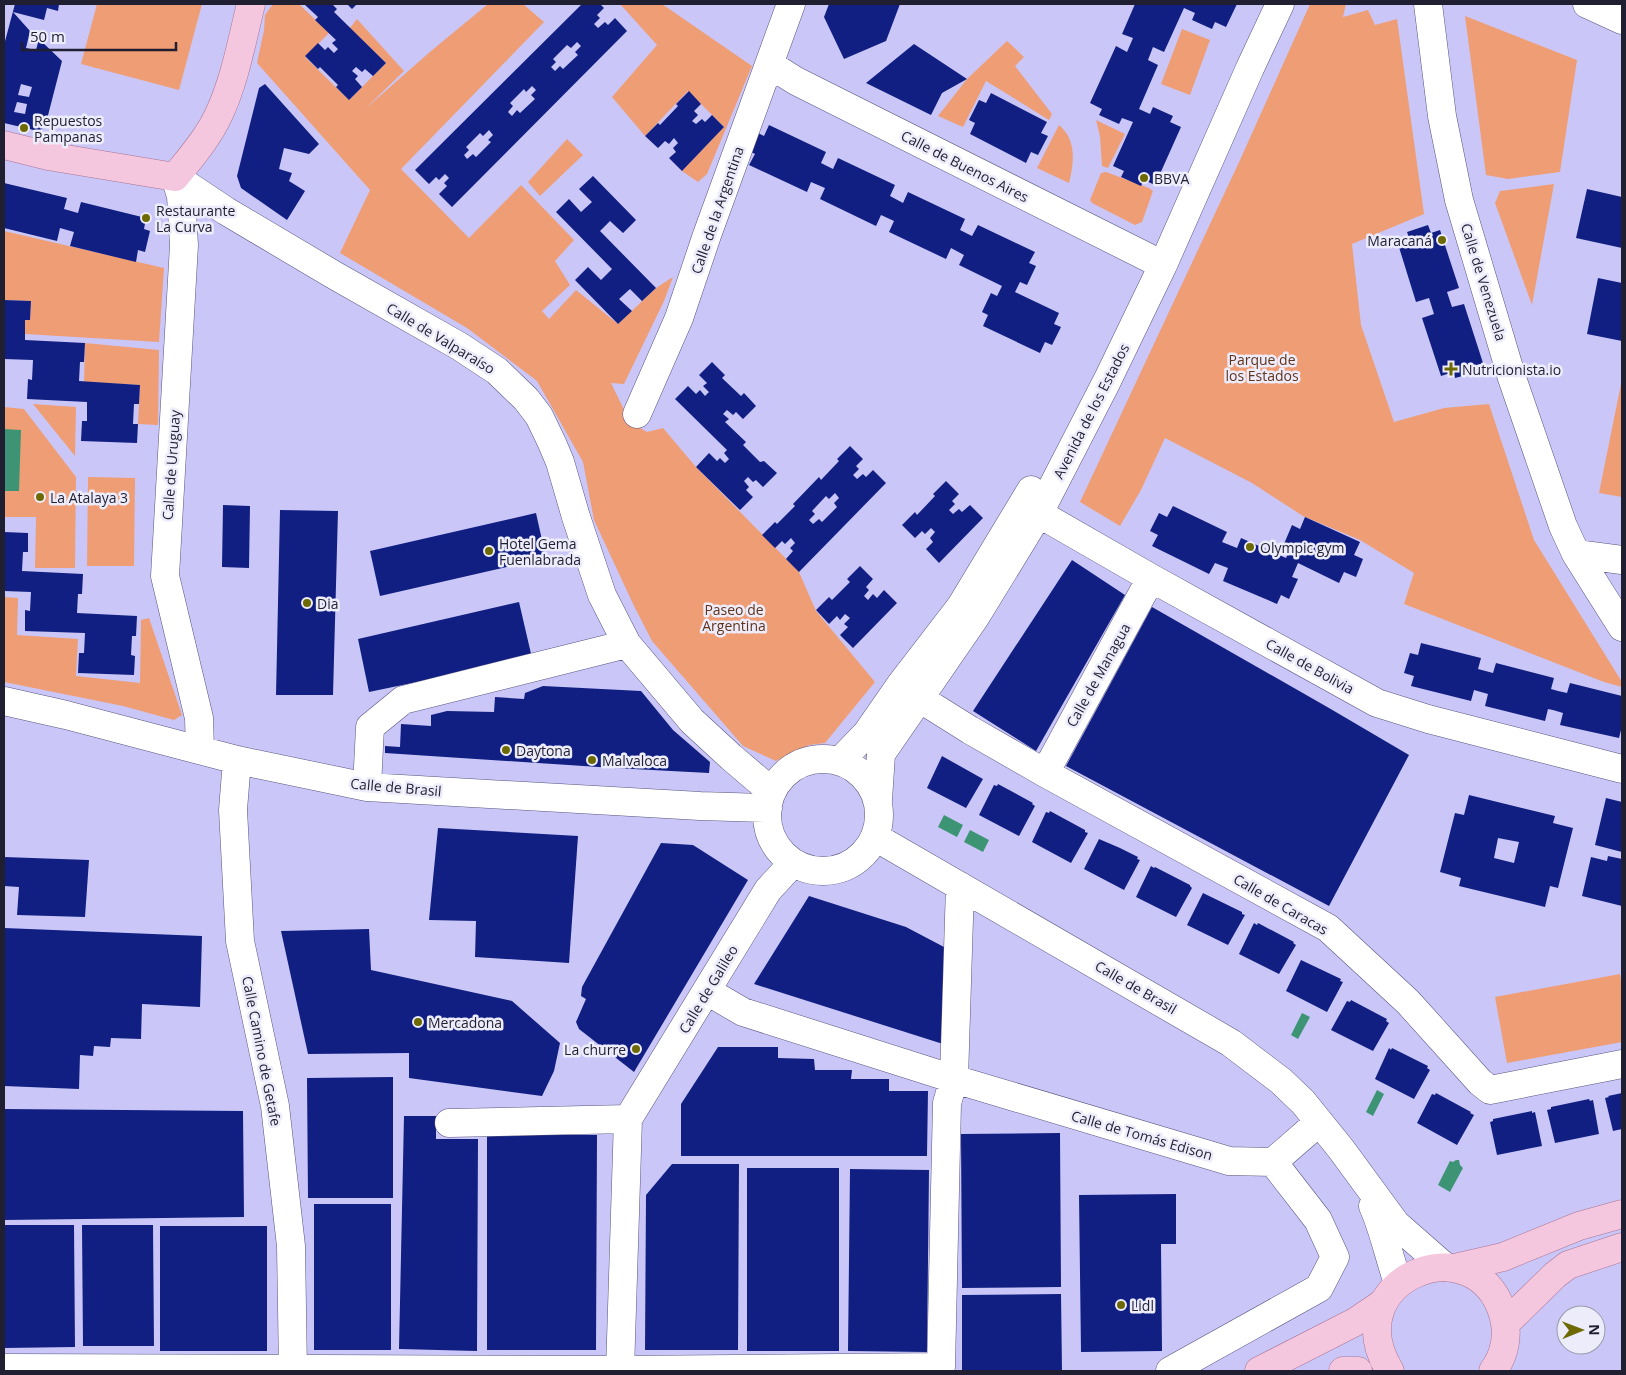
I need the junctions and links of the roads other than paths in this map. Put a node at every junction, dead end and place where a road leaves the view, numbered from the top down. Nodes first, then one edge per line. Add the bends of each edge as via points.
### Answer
1 (251, 4) edge
2 (791, 4) edge
3 (1262, 4) edge
4 (1280, 4) edge
5 (1428, 4) edge
6 (1587, 4) edge
7 (1622, 20) edge
8 (769, 64) junction
9 (4, 145) edge
10 (175, 177) junction
11 (1155, 261) junction
12 (637, 414) dead end
13 (1031, 509) junction
14 (1576, 554) junction
15 (1622, 560) edge
16 (1151, 578) junction
17 (1622, 627) edge
18 (627, 644) junction
19 (919, 698) junction
20 (4, 701) edge
21 (200, 750) junction
22 (237, 760) junction
23 (840, 761) junction
24 (1622, 769) edge
25 (1045, 772) junction
26 (367, 787) junction
27 (770, 800) junction
28 (878, 800) junction
29 (875, 837) junction
30 (793, 863) junction
31 (960, 886) junction
32 (707, 991) junction
33 (1622, 1064) edge
34 (954, 1079) junction
35 (628, 1119) junction
36 (1318, 1122) junction
37 (449, 1123) dead end
38 (1273, 1162) junction
39 (1362, 1179) junction
40 (1622, 1214) edge
41 (1622, 1247) edge
42 (1450, 1267) junction
43 (1390, 1293) junction
44 (1506, 1323) junction
45 (4, 1368) edge
46 (293, 1370) edge
47 (620, 1371) edge
48 (1170, 1371) edge
49 (1259, 1371) edge
50 (1343, 1371) edge
51 (1358, 1371) edge
52 (1390, 1371) edge
53 (1493, 1371) edge

1 - 10 main road via 236,67 220,113 203,143
2 - 8 street, Calle de la Argentina
3 - 11 street, Avenida de los Estados
4 - 11 street, Avenida de los Estados
5 - 14 street, Calle de Venezuela via 1442,116 1459,200 1512,378 1562,526
6 - 7 street
8 - 11 street, Calle de Buenos Aires via 796,81
8 - 12 street, Calle de la Argentina via 679,318
9 - 10 main road via 48,156
10 - 18 street, Calle de Valparaíso via 226,211 459,346 497,372 526,399 552,442 602,595
10 - 21 street, Calle de Uruguay via 181,196 184,245 165,576 199,718
11 - 13 street, Avenida de los Estados via 1040,475
13 - 16 street, Calle de Bolivia
13 - 19 street, Avenida de los Estados via 976,616
13 - 23 street, Avenida de los Estados via 867,734
14 - 15 street
14 - 17 street, Calle de Venezuela
16 - 24 street, Calle de Bolivia via 1376,703
16 - 25 street, Calle de Managua
18 - 26 street via 403,700 370,728
18 - 27 street, Calle de Valparaíso via 692,721
19 - 25 street, Calle de Caracas
19 - 28 street, Avenida de los Estados via 881,754
20 - 21 street, Calle de Brasil
21 - 22 street, Calle de Brasil
22 - 26 street, Calle de Brasil
22 - 46 street, Calle Camino de Getafe via 233,810 240,940 275,1106 290,1246
23 - 27 street via 808,761 793,768 781,778
23 - 28 street via 857,770 870,783
25 - 33 street, Calle de Caracas via 1328,928 1408,1002 1490,1090
26 - 27 street, Calle de Brasil via 690,805
27 - 30 street via 768,824 772,839
28 - 29 street via 879,819
29 - 30 street via 855,862 840,869 808,870
29 - 31 street, Calle de Brasil
30 - 32 street, Calle de Galileo via 768,890
31 - 34 street
31 - 36 street, Calle de Brasil via 1231,1043 1281,1081
32 - 34 street, Calle de Tomás Edison via 742,1012
32 - 35 street, Calle de Galileo
34 - 38 street, Calle de Tomás Edison via 1229,1161
34 - 47 street via 947,1103 941,1367
35 - 37 street
35 - 47 street, Calle de Galileo
36 - 38 street
36 - 39 street, Calle de Brasil
38 - 48 street via 1318,1220 1335,1257 1319,1288
39 - 42 street, Calle de Brasil via 1396,1224
39 - 43 street, Calle de Brasil via 1384,1231 1390,1258
40 - 42 main road via 1579,1226 1504,1257
41 - 44 main road via 1568,1265
42 - 43 main road via 1420,1270
42 - 44 main road via 1473,1275 1489,1287 1500,1304
43 - 49 main road via 1355,1322
43 - 52 main road via 1377,1321 1377,1340
44 - 53 main road via 1506,1344
45 - 46 street
46 - 47 street
50 - 51 main road

